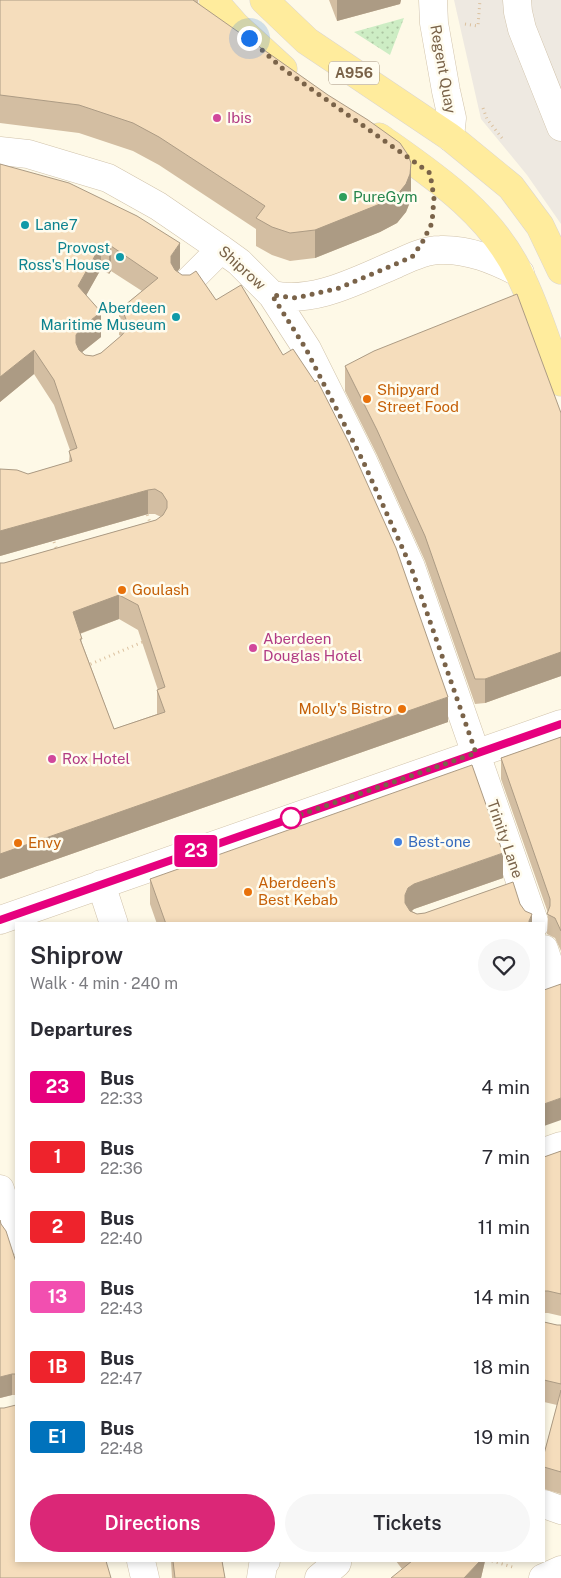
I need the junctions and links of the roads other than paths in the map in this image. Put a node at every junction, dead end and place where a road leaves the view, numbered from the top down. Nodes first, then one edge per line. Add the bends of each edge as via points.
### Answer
1 (201, 0) edge
2 (213, 0) edge
3 (264, 0) edge
4 (433, 0) edge
5 (517, 0) edge
6 (261, 49) junction
7 (305, 85) edge
8 (358, 122) edge
9 (561, 127) edge
10 (450, 138) junction
11 (0, 151) edge
12 (221, 248) junction
13 (561, 270) edge
14 (520, 273) junction
15 (186, 284) edge
16 (272, 295) junction
17 (561, 382) edge
18 (561, 724) edge
19 (476, 753) junction
20 (101, 884) junction
21 (0, 920) edge
22 (113, 922) edge
23 (534, 922) edge
24 (545, 952) edge
25 (553, 980) edge
26 (561, 1146) edge
27 (545, 1152) edge
28 (0, 1189) edge
29 (15, 1237) edge
30 (545, 1504) edge
31 (561, 1510) edge
32 (142, 1562) edge
33 (265, 1562) edge
34 (337, 1562) edge
35 (561, 1570) edge
36 (532, 1574) edge
37 (145, 1578) edge
38 (261, 1578) edge
39 (319, 1578) edge

1 - 6 street via 222,28
2 - 6 main road
3 - 10 main road, A956 via 307,41
4 - 10 street, Regent Quay via 434,24 452,118
5 - 9 street via 522,29
6 - 7 main road
8 - 14 main road via 430,173 472,208 494,233
10 - 13 main road, A956 via 511,186 540,226
11 - 12 street, Shiprow via 28,154 108,178
12 - 15 street
12 - 16 street, Shiprow
14 - 16 street via 494,259 470,252 438,250 412,257 339,288 296,298
14 - 17 main road
16 - 19 street, Shiprow via 306,349 363,461 411,567
18 - 19 street
19 - 20 street
19 - 23 street, Trinity Lane via 513,891
20 - 21 street
20 - 22 street
24 - 25 street
26 - 27 street
28 - 29 street
30 - 31 street
32 - 37 street
33 - 38 street
34 - 39 street
35 - 36 street

